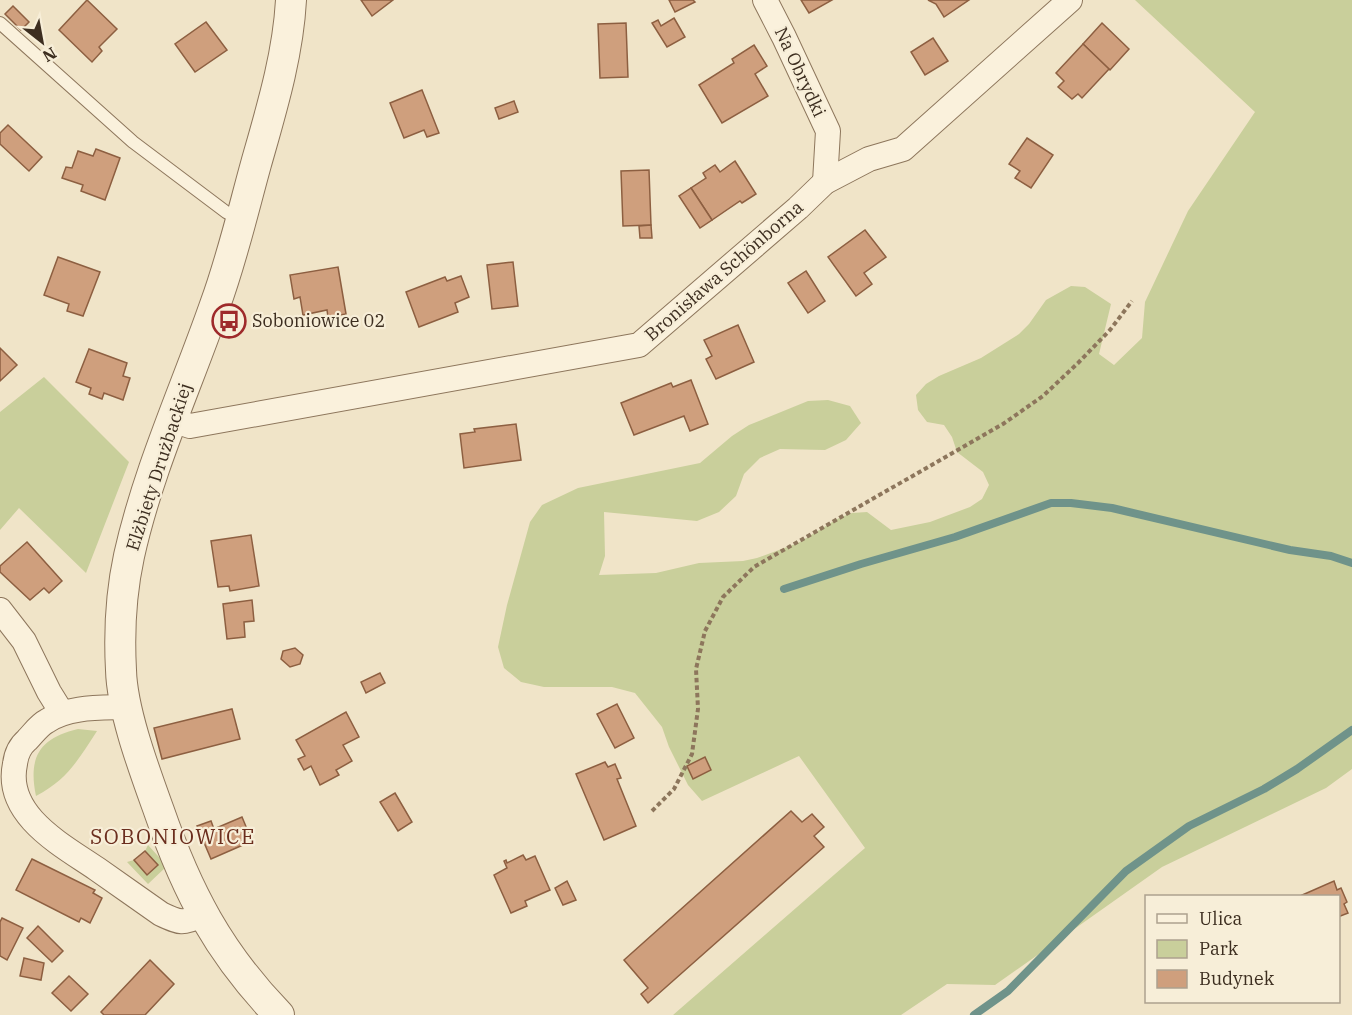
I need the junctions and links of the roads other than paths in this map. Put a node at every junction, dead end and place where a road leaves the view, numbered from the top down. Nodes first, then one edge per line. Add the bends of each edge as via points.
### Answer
1 (291, 0) edge
2 (765, 0) edge
3 (1070, 0) edge
4 (0, 23) edge
5 (825, 182) junction
6 (241, 220) junction
7 (172, 420) junction
8 (0, 610) edge
9 (127, 707) junction
10 (62, 713) junction
11 (202, 915) junction
12 (279, 1015) edge

1 - 6 street, Elżbiety Drużbackiej via 275,97
2 - 5 street, Na Obrydki via 828,131
3 - 5 street, Bronisława Schönborna via 903,149 869,159
4 - 6 lane via 133,142
5 - 7 street, Bronisława Schönborna via 639,345 190,426
6 - 7 street, Elżbiety Drużbackiej via 216,302
7 - 9 street, Elżbiety Drużbackiej via 128,559 121,639
8 - 10 street via 24,641
9 - 10 street
9 - 11 street, Elżbiety Drużbackiej via 163,821
10 - 11 street via 45,721 22,745 15,760 14,788 29,817 48,836 161,914 180,922
11 - 12 street, Elżbiety Drużbackiej via 241,972

